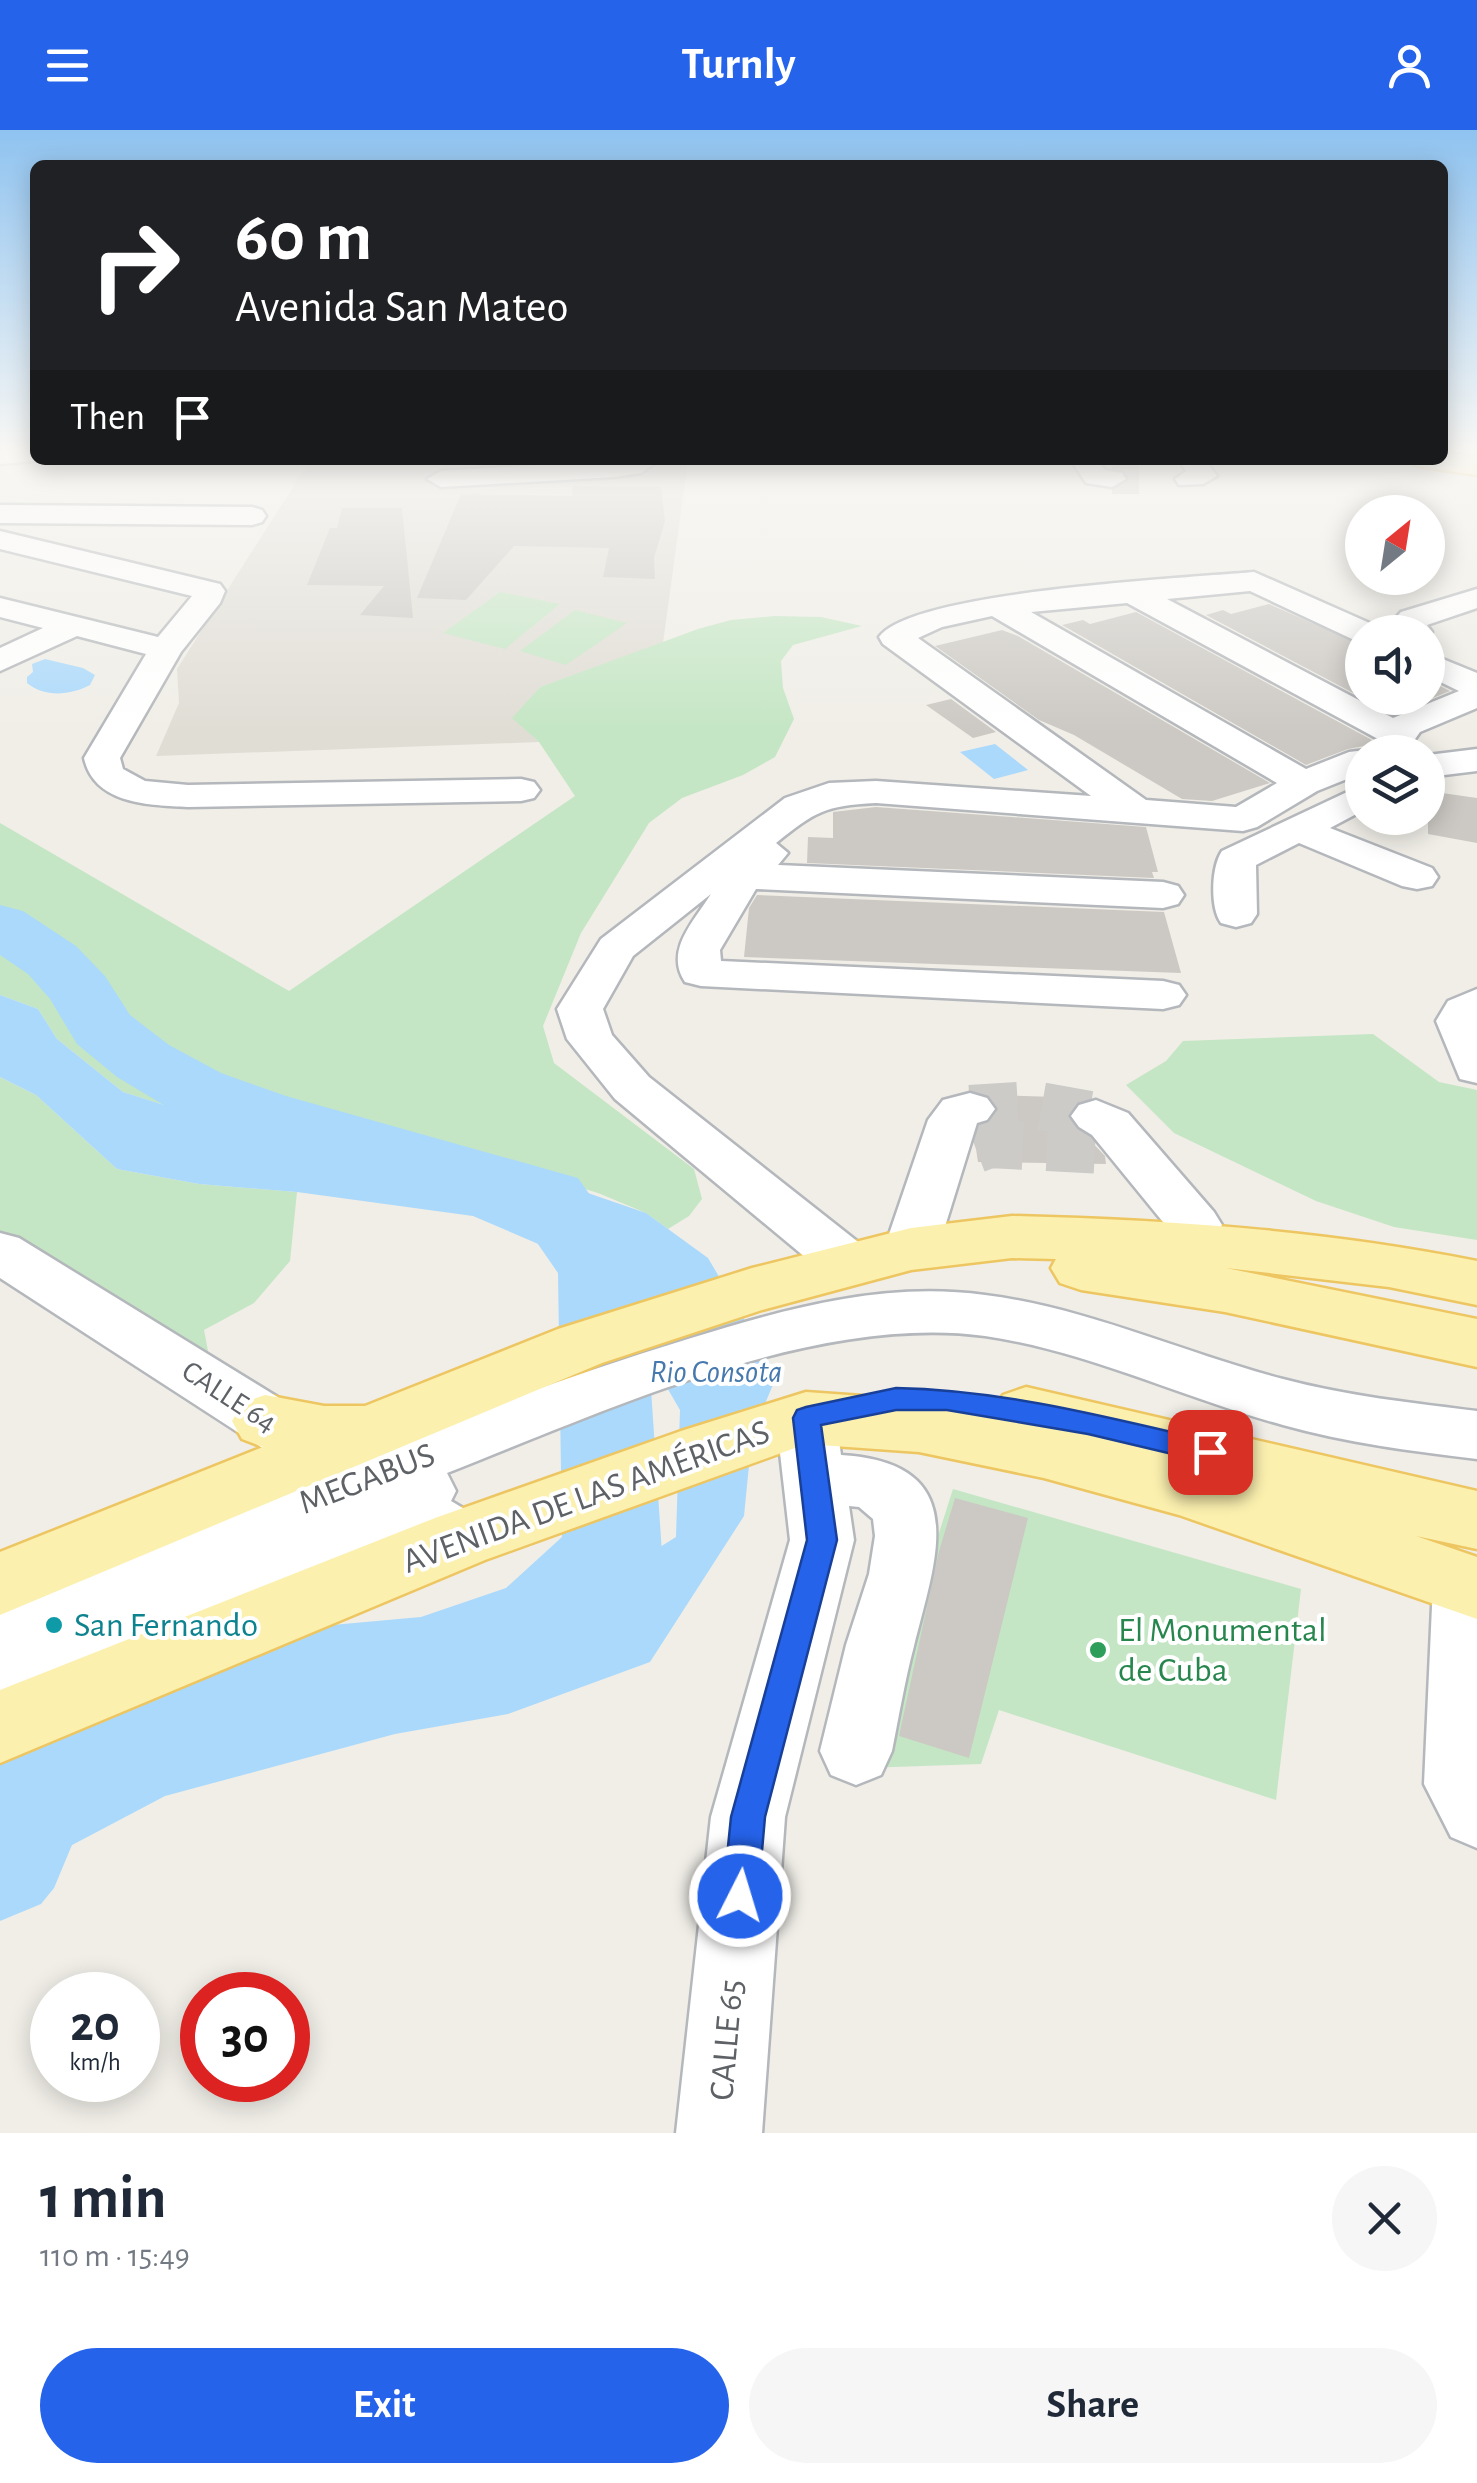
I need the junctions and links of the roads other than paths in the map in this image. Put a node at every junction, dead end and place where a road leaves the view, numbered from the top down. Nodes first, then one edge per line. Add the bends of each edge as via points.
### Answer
1 (23, 545) edge
2 (82, 545) edge
3 (201, 559) dead end
4 (1136, 595) junction
5 (1477, 598) edge
6 (997, 606) junction
7 (0, 607) edge
8 (1427, 615) edge
9 (1345, 624) edge
10 (72, 626) junction
11 (1445, 646) edge
12 (166, 649) junction
13 (1477, 661) edge
14 (0, 662) edge
15 (1445, 671) edge
16 (1477, 686) edge
17 (1477, 696) edge
18 (1375, 735) edge
19 (1398, 735) edge
20 (1477, 760) edge
21 (1445, 764) edge
22 (1345, 767) edge
23 (1304, 784) junction
24 (521, 790) dead end
25 (829, 794) junction
26 (1345, 804) edge
27 (1133, 809) junction
28 (1296, 828) junction
29 (743, 876) junction
30 (1417, 876) dead end
31 (1163, 895) dead end
32 (1236, 914) dead end
33 (1163, 995) dead end
34 (1477, 1003) edge
35 (1477, 1068) edge
36 (962, 1140) dead end
37 (1116, 1145) tunnel mouth
38 (1195, 1226) junction
39 (1012, 1237) junction
40 (912, 1249) junction
41 (0, 1252) edge
42 (848, 1264) junction
43 (1477, 1267) edge
44 (1477, 1283) edge
45 (767, 1311) junction
46 (1477, 1343) edge
47 (592, 1367) junction
48 (1477, 1435) edge
49 (809, 1449) junction
50 (368, 1472) junction
51 (1474, 1569) edge
52 (0, 1584) edge
53 (0, 1620) edge
54 (0, 1672) edge
55 (0, 1727) edge
56 (856, 1751) dead end
57 (1477, 1812) edge
58 (718, 2133) edge

1 - 12 street via 206,588 209,596
2 - 3 street via 128,556
4 - 6 street
4 - 9 street via 1254,581
4 - 18 street
5 - 8 street
6 - 23 street
6 - 27 street via 932,620 895,637
7 - 10 street
10 - 12 street
10 - 14 street
11 - 13 street
12 - 24 street via 102,758 106,774 124,786 188,796
15 - 16 street
17 - 19 street via 1407,724
20 - 21 street
22 - 23 street
23 - 27 street via 1243,819
25 - 27 street
25 - 29 street
25 - 42 street via 799,806 616,948 580,1010 590,1038 632,1088
26 - 28 street
28 - 30 street
28 - 32 street via 1236,860
29 - 31 street
29 - 33 street via 698,950 701,973
34 - 35 street via 1458,1021
36 - 40 street
37 - 38 street
38 - 39 main road
38 - 43 main road via 1342,1239
39 - 40 main road, AVENIDA DE LAS AMÉRICAS
39 - 44 main road, AVENIDA DE LAS AMÉRICAS via 1173,1241 1389,1265
40 - 42 main road, AVENIDA DE LAS AMÉRICAS
41 - 50 street, CALLE 64
42 - 45 main road, AVENIDA DE LAS AMÉRICAS
42 - 46 main road via 1054,1264 1225,1290
45 - 47 main road, AVENIDA DE LAS AMÉRICAS
45 - 48 street via 982,1315 1043,1325 1298,1406
47 - 50 main road, AVENIDA DE LAS AMÉRICAS
47 - 50 street, MEGABUS via 464,1440
49 - 50 main road, AVENIDA DE LAS AMÉRICAS via 648,1471
49 - 51 main road, AVENIDA DE LAS AMÉRICAS via 918,1426 1044,1450
49 - 56 street via 898,1503 906,1526 902,1578
49 - 58 street, CALLE 65 via 822,1540 748,1817
50 - 52 main road, AVENIDA DE LAS AMÉRICAS via 236,1489
50 - 53 street, MEGABUS
50 - 54 street, MEGABUS
50 - 55 main road, AVENIDA DE LAS AMÉRICAS
51 - 57 street via 1460,1784

